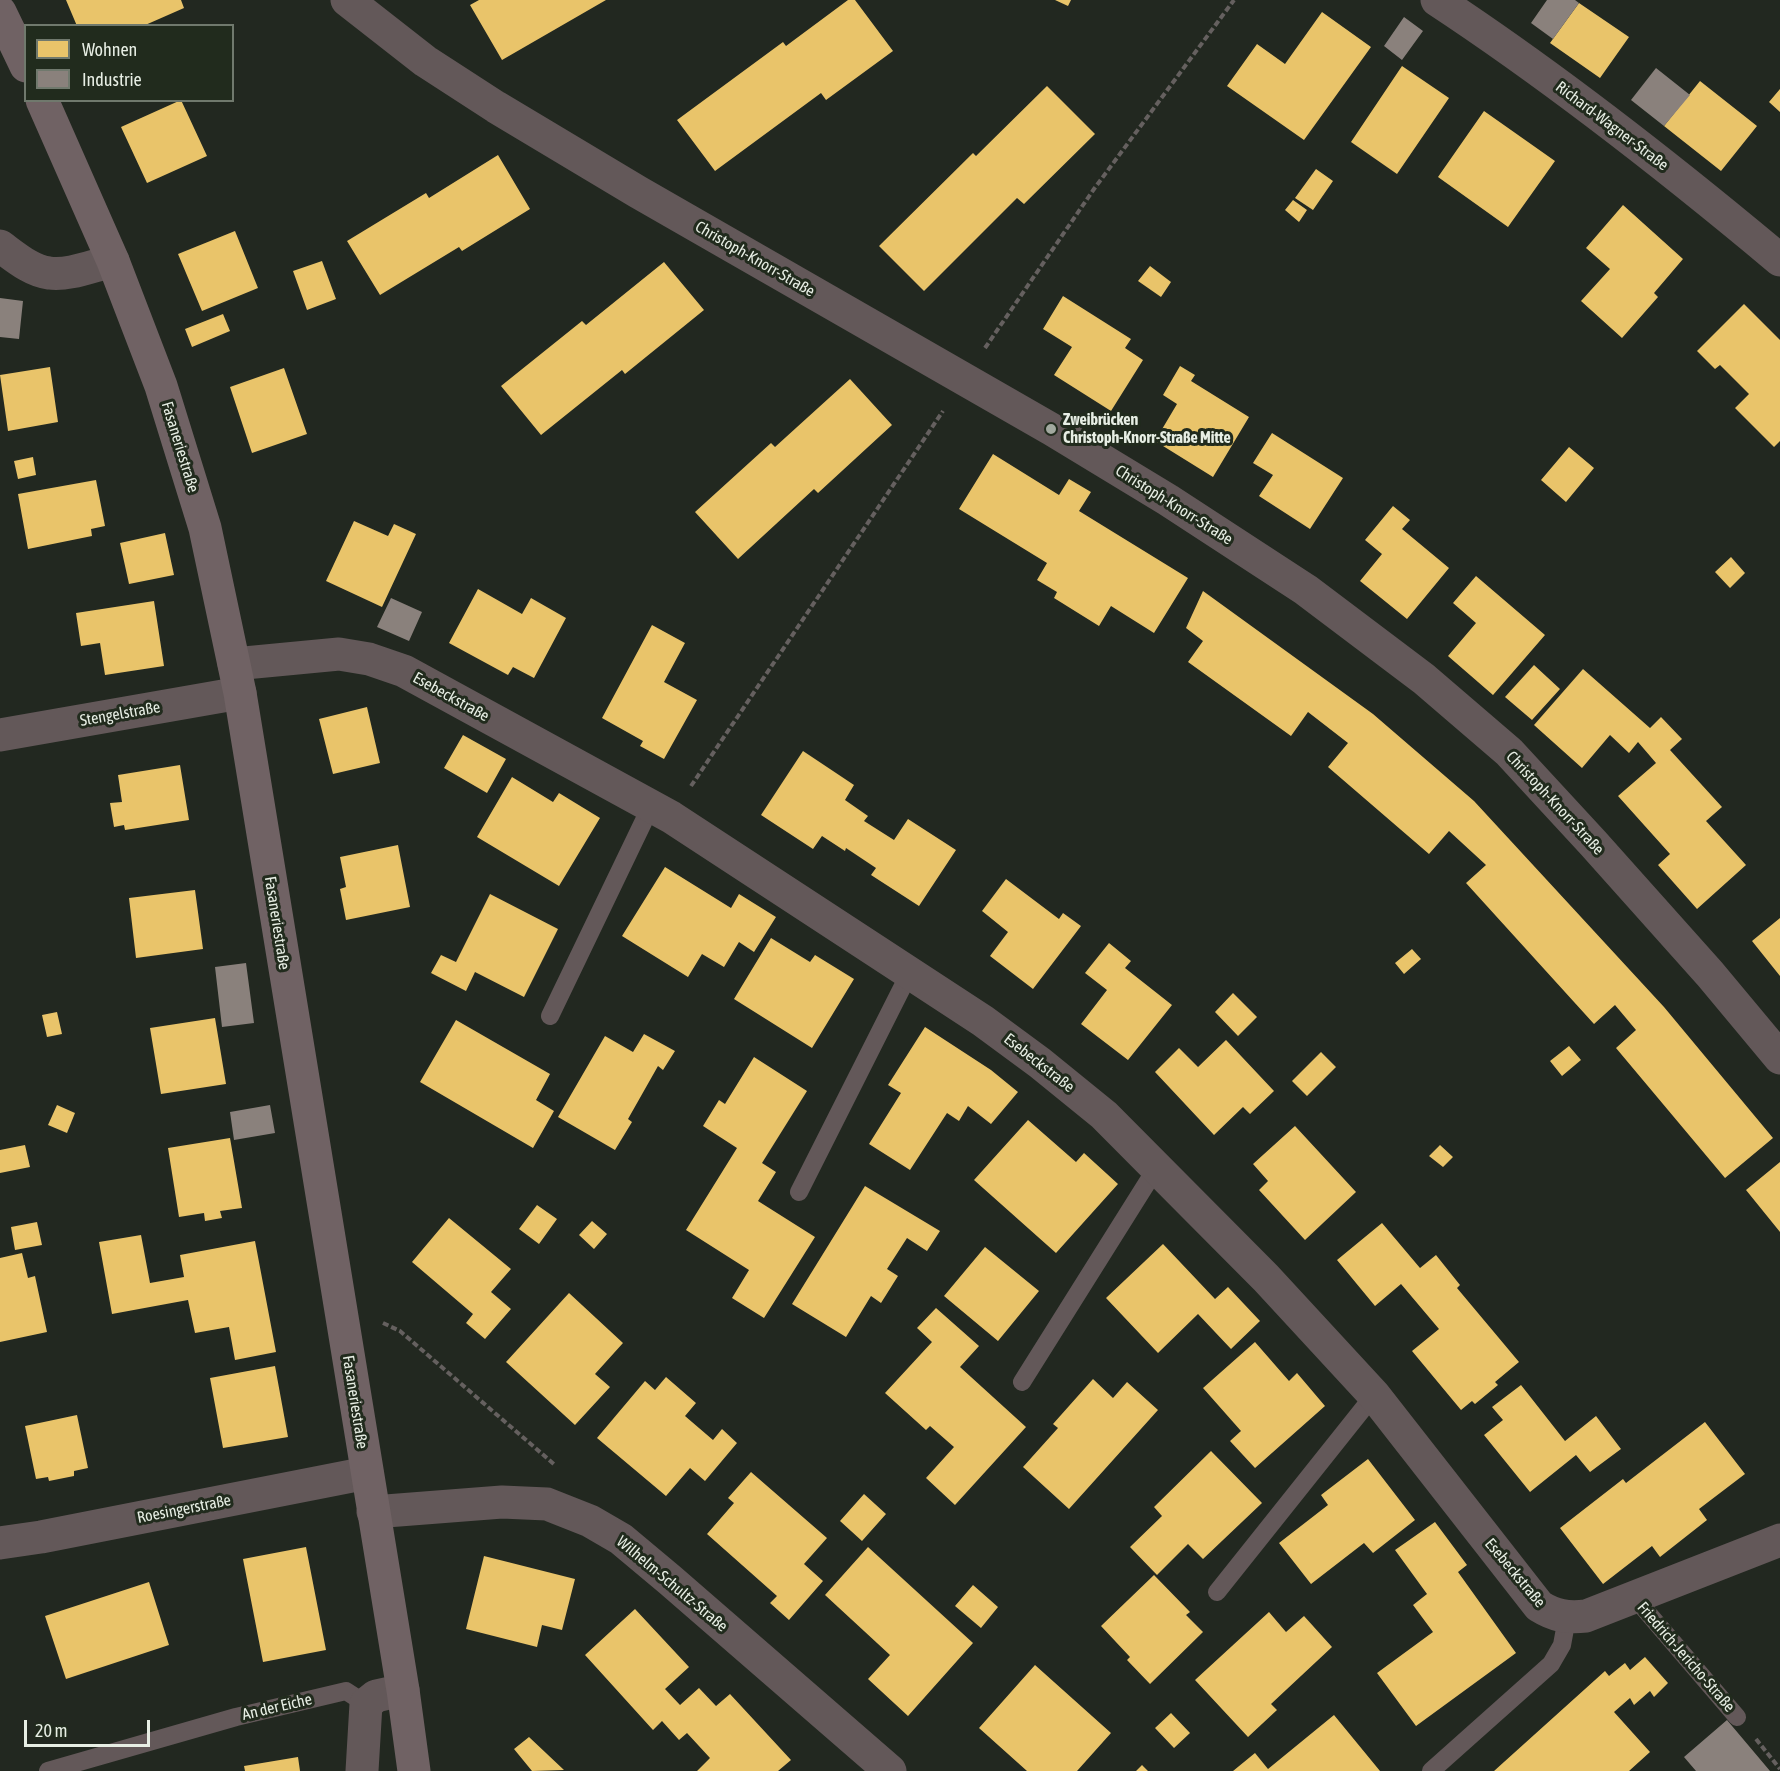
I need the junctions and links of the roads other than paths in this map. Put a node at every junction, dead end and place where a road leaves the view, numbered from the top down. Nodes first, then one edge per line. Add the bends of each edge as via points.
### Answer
1 (347, 0) edge
2 (1437, 0) edge
3 (0, 12) edge
4 (24, 62) edge
5 (43, 102) edge
6 (0, 246) edge
7 (1780, 260) edge
8 (113, 261) junction
9 (237, 679) junction
10 (0, 735) edge
11 (661, 812) junction
12 (910, 972) junction
13 (550, 1017) dead end
14 (1780, 1058) edge
15 (1157, 1167) junction
16 (799, 1192) dead end
17 (1022, 1382) dead end
18 (1374, 1395) junction
19 (367, 1473) junction
20 (373, 1512) junction
21 (1780, 1540) edge
22 (0, 1543) edge
23 (1217, 1592) dead end
24 (1635, 1598) junction
25 (1568, 1618) junction
26 (403, 1690) junction
27 (366, 1704) junction
28 (1737, 1716) dead end
29 (48, 1771) edge
30 (362, 1771) edge
31 (414, 1771) edge
32 (890, 1771) edge
33 (1431, 1771) edge

1 - 14 street, Christoph-Knorr-Straße via 425,61 496,107 1168,500 1306,590 1424,679 1516,761 1710,974
2 - 7 street, Richard-Wagner-Straße via 1579,99
3 - 4 street
5 - 8 street, Fasaneriestraße
6 - 8 street via 48,273
8 - 9 street, Fasaneriestraße via 161,386 205,528
9 - 10 street, Stengelstraße
9 - 11 street, Esebeckstraße via 339,654 369,659 404,671
9 - 19 street, Fasaneriestraße
11 - 12 street, Esebeckstraße
11 - 13 lane
12 - 15 street, Esebeckstraße via 1040,1063 1104,1115
12 - 16 lane
15 - 17 lane
15 - 18 street, Esebeckstraße
18 - 23 lane
18 - 25 street, Esebeckstraße via 1539,1606
19 - 20 street, Fasaneriestraße
19 - 22 street, Roesingerstraße
20 - 26 street, Fasaneriestraße
20 - 32 street, Wilhelm-Schultz-Straße via 502,1502 547,1504 590,1521 621,1539
21 - 24 street
24 - 25 street via 1586,1616
24 - 28 lane, Friedrich-Jericho-Straße
25 - 33 lane via 1562,1645 1551,1664
26 - 27 street via 376,1696
26 - 31 street, Fasaneriestraße
27 - 29 lane, An der Eiche via 346,1691 236,1717
27 - 30 street

